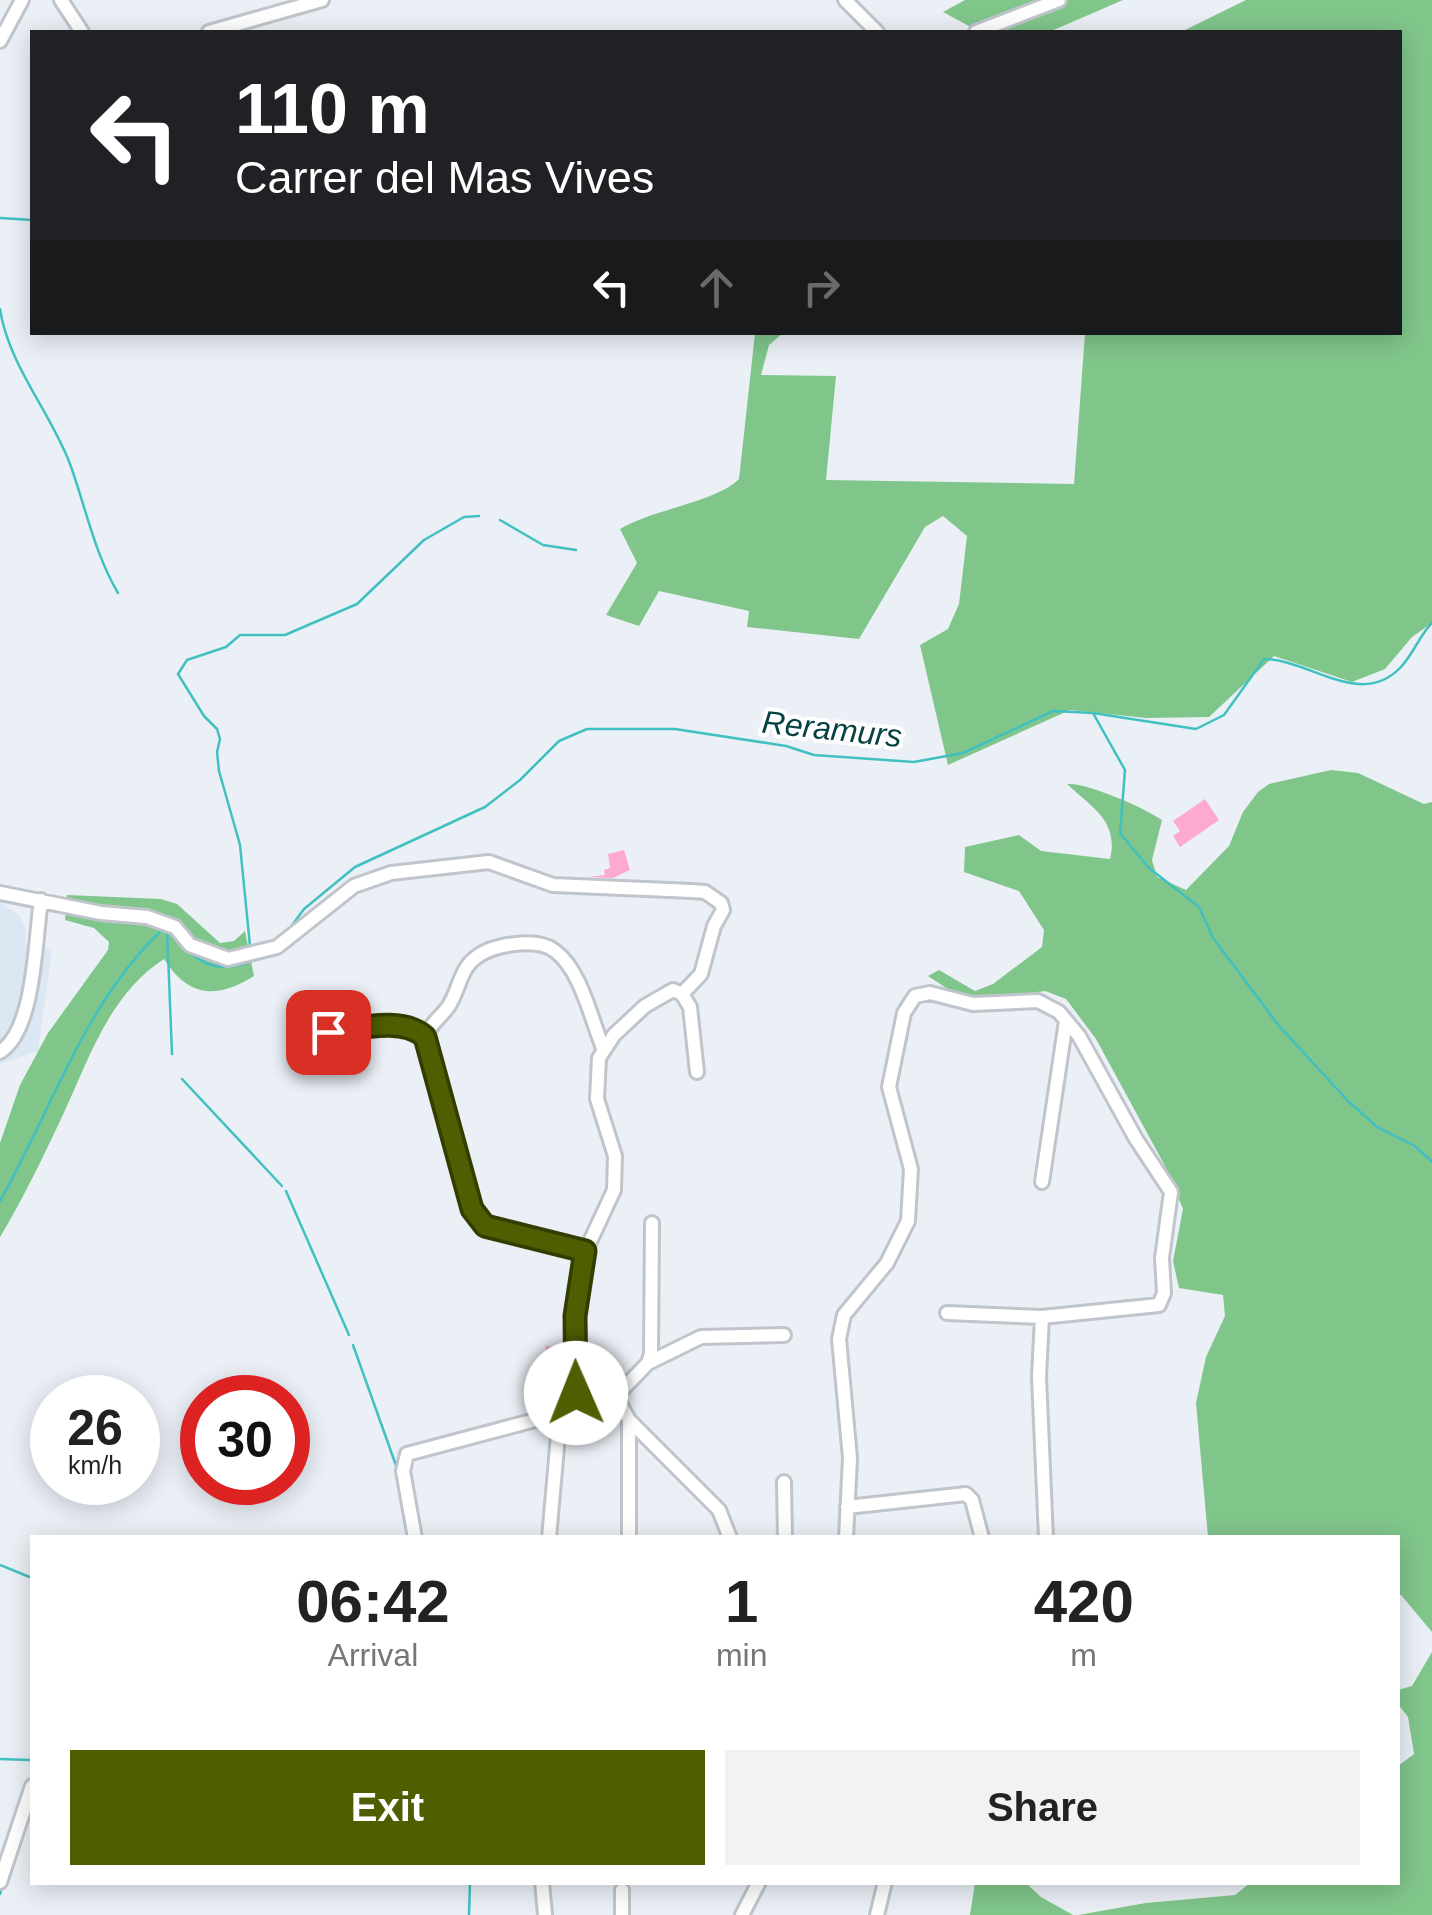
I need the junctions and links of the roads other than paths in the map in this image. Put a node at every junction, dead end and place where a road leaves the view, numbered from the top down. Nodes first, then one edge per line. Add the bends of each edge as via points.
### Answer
1 (22, 0) edge
2 (61, 0) edge
3 (322, 0) edge
4 (844, 0) edge
5 (1059, 0) edge
6 (81, 30) edge
7 (216, 30) edge
8 (875, 30) edge
9 (981, 30) edge
10 (0, 41) edge
11 (0, 893) edge
12 (40, 900) junction
13 (682, 994) junction
14 (1066, 1021) junction
15 (328, 1032) dead end
16 (425, 1037) junction
17 (602, 1048) junction
18 (0, 1052) edge
19 (696, 1072) dead end
20 (1042, 1182) dead end
21 (652, 1223) dead end
22 (585, 1251) junction
23 (946, 1313) dead end
24 (1042, 1317) junction
25 (784, 1335) dead end
26 (648, 1363) junction
27 (616, 1396) junction
28 (571, 1407) junction
29 (629, 1420) junction
30 (784, 1482) dead end
31 (847, 1507) junction
32 (415, 1535) edge
33 (549, 1535) edge
34 (629, 1535) edge
35 (729, 1535) edge
36 (785, 1535) edge
37 (846, 1535) edge
38 (981, 1535) edge
39 (1046, 1535) edge
40 (30, 1792) edge
41 (0, 1882) edge
42 (542, 1885) edge
43 (757, 1885) edge
44 (884, 1885) edge
45 (622, 1890) dead end
46 (545, 1915) edge
47 (622, 1915) edge
48 (742, 1915) edge
49 (877, 1915) edge

1 - 10 street
2 - 6 street
3 - 7 street
4 - 8 street
5 - 9 street
11 - 12 street
12 - 13 street via 162,922 214,956 244,956 294,936 335,899 373,878 477,862 553,885 705,892 723,910 700,974
12 - 18 street via 24,1020
13 - 17 street via 674,990 645,1006
13 - 19 street via 690,1007
14 - 20 street
14 - 24 street via 1172,1202 1159,1305
14 - 31 street via 1038,1001 973,1004 930,993 915,996 904,1012 889,1087 909,1158 911,1205 897,1247 841,1324
15 - 16 street via 400,1026
16 - 17 street via 473,959 526,943 553,948 569,965
16 - 22 street via 472,1209 485,1226
17 - 22 street via 597,1099 616,1171 614,1190
21 - 26 street
22 - 28 street
23 - 24 street
24 - 39 street
25 - 26 street via 700,1337
26 - 27 street
27 - 28 street
27 - 29 street
28 - 32 street via 407,1454
28 - 33 street via 558,1436
29 - 34 street
29 - 35 street via 719,1510
30 - 36 street
31 - 37 street
31 - 38 street via 966,1494
40 - 41 street
42 - 46 street
43 - 48 street
44 - 49 street
45 - 47 street

